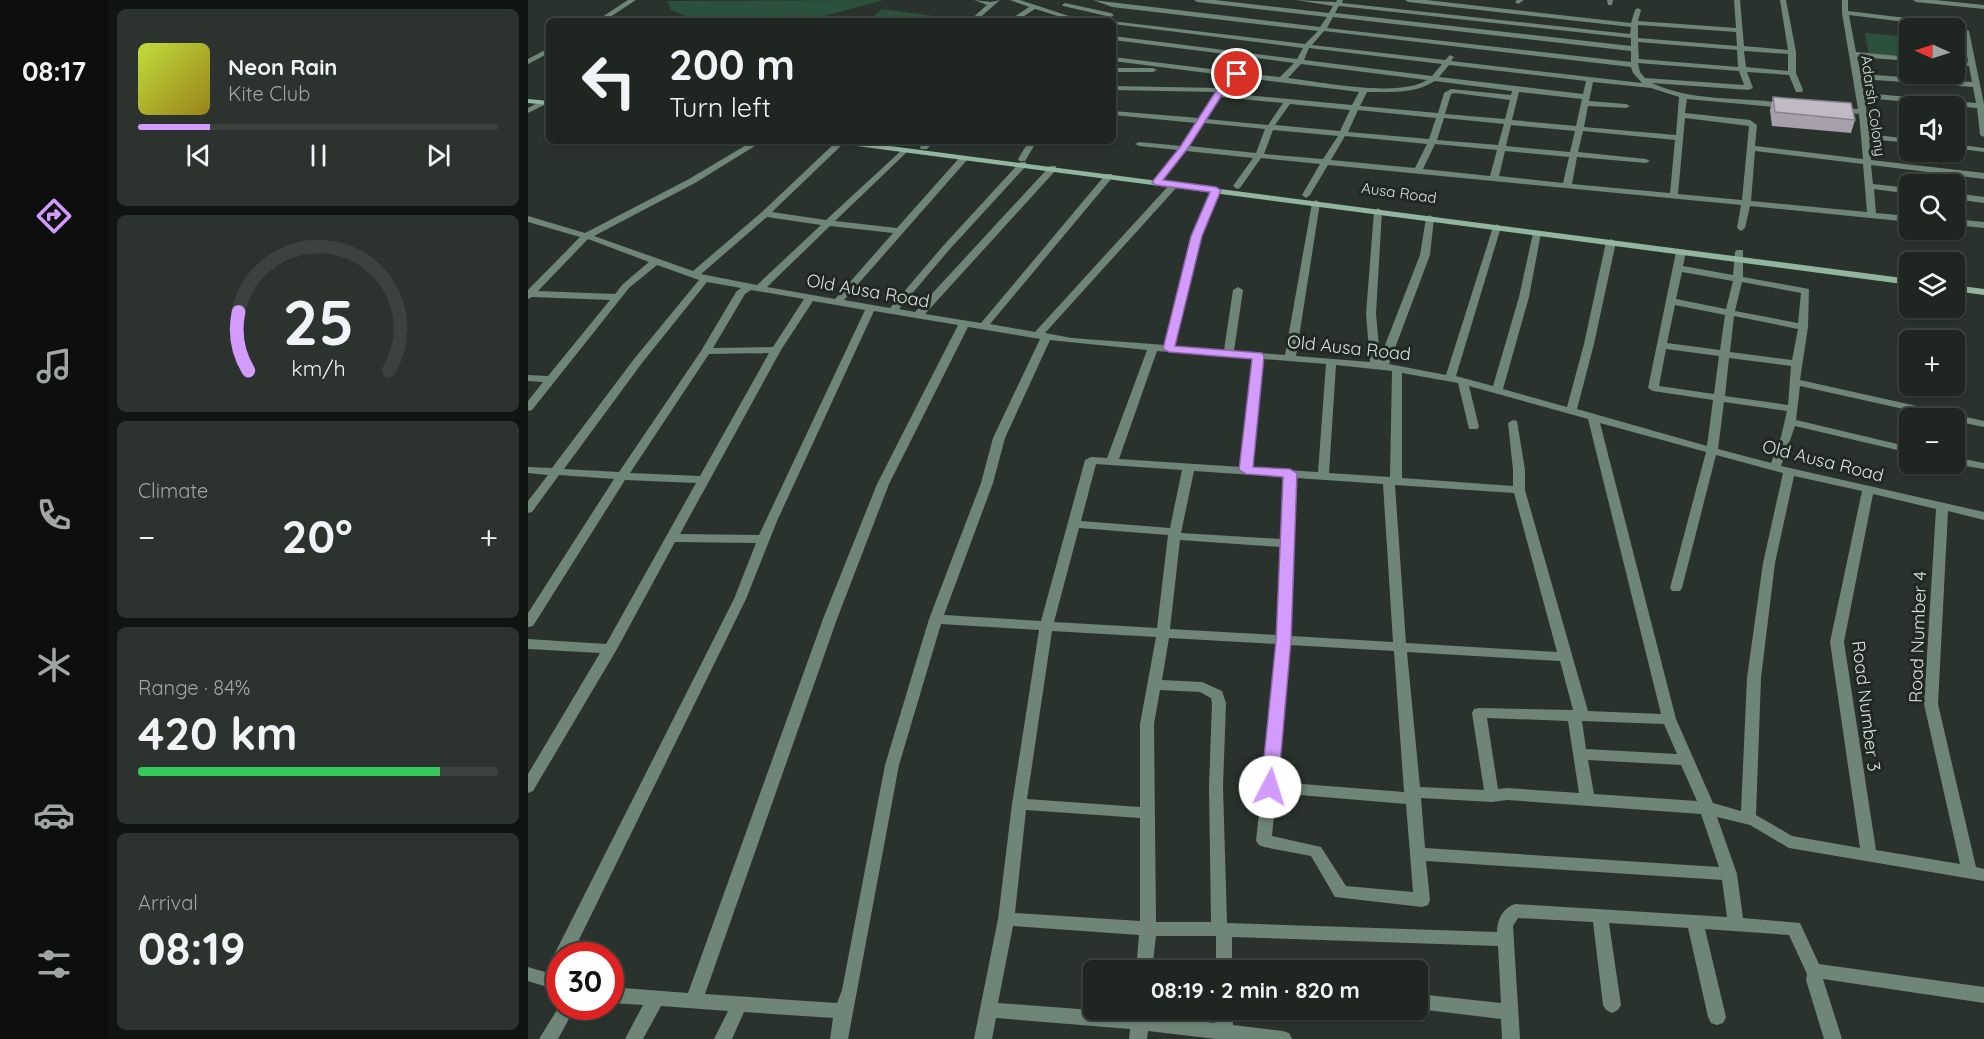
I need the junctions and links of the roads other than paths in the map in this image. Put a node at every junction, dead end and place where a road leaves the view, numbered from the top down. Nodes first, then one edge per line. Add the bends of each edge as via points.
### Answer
1 (633, 0) edge
2 (977, 0) edge
3 (1013, 0) edge
4 (1096, 0) edge
5 (1197, 0) edge
6 (1299, 0) edge
7 (1408, 0) edge
8 (1737, 0) edge
9 (1783, 0) edge
10 (1845, 0) edge
11 (1916, 0) edge
12 (1983, 0) edge
13 (1212, 1) edge
14 (995, 2) edge
15 (1067, 2) edge
16 (1113, 2) edge
17 (1338, 2) edge
18 (1034, 7) junction
19 (1984, 7) edge
20 (1475, 8) junction
21 (1638, 10) dead end
22 (1054, 13) junction
23 (1845, 13) junction
24 (1198, 16) junction
25 (1329, 16) junction
26 (604, 18) edge
27 (976, 18) edge
28 (1016, 18) edge
29 (1050, 18) edge
30 (1071, 18) edge
31 (1107, 18) edge
32 (1112, 18) edge
33 (1348, 18) junction
34 (1470, 19) junction
35 (1116, 21) edge
36 (1634, 24) junction
37 (1322, 30) junction
38 (1738, 30) junction
39 (1185, 31) junction
40 (1463, 31) junction
41 (1337, 32) junction
42 (1116, 38) edge
43 (1632, 38) junction
44 (1694, 45) junction
45 (1173, 46) junction
46 (1307, 46) junction
47 (1455, 46) junction
48 (1740, 48) junction
49 (1635, 49) junction
50 (546, 52) edge
51 (1792, 52) junction
52 (1852, 54) junction
53 (1254, 56) junction
54 (1899, 58) edge
55 (1116, 59) edge
56 (528, 62) edge
57 (1299, 62) junction
58 (1447, 63) junction
59 (1635, 63) junction
60 (1965, 63) edge
61 (1970, 64) junction
62 (1693, 65) junction
63 (1742, 69) junction
64 (1116, 70) edge
65 (1217, 70) junction
66 (1792, 73) junction
67 (1237, 74) junction
68 (1857, 76) junction
69 (1282, 80) junction
70 (1436, 80) junction
71 (1590, 80) junction
72 (1642, 80) junction
73 (1976, 85) junction
74 (1650, 86) junction
75 (1116, 88) edge
76 (1365, 90) junction
77 (1799, 90) dead end
78 (1219, 92) junction
79 (528, 94) edge
80 (1515, 94) junction
81 (1861, 95) junction
82 (1683, 97) junction
83 (528, 100) edge
84 (1585, 100) junction
85 (546, 101) edge
86 (546, 101) edge
87 (546, 102) edge
88 (1288, 102) junction
89 (1626, 106) dead end
90 (1793, 106) edge
91 (1983, 106) edge
92 (1354, 108) junction
93 (1828, 109) edge
94 (528, 111) edge
95 (1863, 112) junction
96 (1116, 113) edge
97 (1442, 115) junction
98 (1680, 115) junction
99 (1200, 121) junction
100 (1509, 121) junction
101 (1270, 127) junction
102 (1579, 127) junction
103 (1342, 135) junction
104 (1984, 135) edge
105 (1866, 136) junction
106 (1678, 138) junction
107 (1899, 140) edge
108 (1432, 142) junction
109 (754, 144) edge
110 (836, 144) edge
111 (861, 144) edge
112 (927, 144) edge
113 (1031, 144) edge
114 (1139, 144) dead end
115 (1965, 147) edge
116 (1184, 148) junction
117 (1503, 148) junction
118 (1751, 148) junction
119 (904, 150) junction
120 (1984, 150) edge
121 (1258, 155) junction
122 (1574, 155) junction
123 (964, 158) junction
124 (1324, 161) junction
125 (1646, 161) dead end
126 (1868, 161) junction
127 (1022, 162) junction
128 (1053, 168) junction
129 (1418, 171) junction
130 (1109, 176) junction
131 (1984, 177) edge
132 (1494, 178) junction
133 (1159, 179) junction
134 (1174, 185) junction
135 (1567, 185) junction
136 (1237, 186) junction
137 (1870, 186) junction
138 (1216, 190) junction
139 (1899, 190) edge
140 (1306, 195) junction
141 (1674, 196) junction
142 (1965, 197) edge
143 (1984, 200) edge
144 (1316, 203) junction
145 (1746, 204) junction
146 (1378, 211) junction
147 (765, 214) junction
148 (1872, 216) junction
149 (1430, 218) junction
150 (1899, 218) edge
151 (529, 221) edge
152 (828, 223) junction
153 (1965, 223) edge
154 (1984, 225) edge
155 (1497, 227) junction
156 (1741, 228) dead end
157 (897, 231) junction
158 (1537, 233) junction
159 (586, 236) junction
160 (1611, 242) junction
161 (1681, 252) junction
162 (1739, 255) junction
163 (656, 261) junction
164 (1677, 268) junction
165 (1899, 273) edge
166 (694, 275) junction
167 (1738, 278) junction
168 (705, 279) junction
169 (1899, 280) edge
170 (1965, 281) edge
171 (1984, 284) edge
172 (754, 288) junction
173 (1965, 289) edge
174 (1238, 290) dead end
175 (1984, 292) edge
176 (529, 295) edge
177 (618, 297) junction
178 (810, 298) junction
179 (1671, 301) junction
180 (837, 302) junction
181 (871, 308) junction
182 (892, 312) junction
183 (1730, 313) junction
184 (917, 316) junction
185 (964, 324) junction
186 (983, 327) junction
187 (1803, 327) junction
188 (1042, 337) junction
189 (1662, 345) junction
190 (1153, 347) junction
191 (1169, 349) junction
192 (776, 350) junction
193 (706, 351) junction
194 (1229, 353) junction
195 (1725, 353) junction
196 (1258, 356) junction
197 (1290, 358) junction
198 (1331, 362) junction
199 (1796, 364) junction
200 (1380, 366) junction
201 (1397, 369) junction
202 (528, 378) edge
203 (552, 378) junction
204 (1450, 378) junction
205 (1463, 381) junction
206 (1794, 382) junction
207 (1497, 390) junction
208 (1719, 398) junction
209 (528, 408) edge
210 (1793, 409) junction
211 (1571, 411) junction
212 (1593, 417) junction
213 (1790, 422) junction
214 (1513, 423) dead end
215 (1984, 424) edge
216 (1473, 428) dead end
217 (1899, 447) edge
218 (1712, 450) junction
219 (1112, 461) junction
220 (1965, 462) edge
221 (1189, 466) junction
222 (1984, 466) edge
223 (1775, 468) junction
224 (528, 470) edge
225 (1246, 470) junction
226 (1789, 471) junction
227 (557, 472) junction
228 (1290, 473) junction
229 (622, 476) junction
230 (1323, 476) junction
231 (704, 480) junction
232 (1393, 480) junction
233 (1869, 489) junction
234 (1519, 490) junction
235 (1942, 507) junction
236 (528, 509) edge
237 (1984, 516) edge
238 (1074, 524) junction
239 (1174, 534) junction
240 (672, 538) junction
241 (764, 539) junction
242 (1288, 543) junction
243 (1676, 588) dead end
244 (936, 619) junction
245 (528, 623) edge
246 (1046, 626) junction
247 (1163, 634) junction
248 (1284, 641) junction
249 (528, 644) edge
250 (1400, 648) junction
251 (610, 649) junction
252 (1565, 657) junction
253 (1154, 685) junction
254 (1578, 716) junction
255 (1669, 718) junction
256 (1580, 754) junction
257 (1686, 760) junction
258 (528, 787) edge
259 (1270, 787) junction
260 (1412, 796) junction
261 (1492, 796) junction
262 (1587, 799) junction
263 (1019, 804) junction
264 (1707, 808) junction
265 (1147, 813) junction
266 (1748, 818) junction
267 (1418, 854) junction
268 (1869, 857) junction
269 (1729, 874) junction
270 (1977, 874) edge
271 (1600, 917) junction
272 (1006, 919) junction
273 (1695, 922) junction
274 (1736, 924) junction
275 (1148, 929) junction
276 (1221, 929) junction
277 (1506, 939) junction
278 (569, 942) edge
279 (1145, 960) edge
280 (1223, 960) edge
281 (528, 974) edge
282 (1815, 974) junction
283 (546, 980) edge
284 (1984, 995) edge
285 (624, 996) edge
286 (656, 998) junction
287 (694, 1001) junction
288 (1428, 1003) edge
289 (739, 1005) junction
290 (1612, 1005) dead end
291 (990, 1010) junction
292 (843, 1011) junction
293 (1511, 1012) junction
294 (1717, 1017) dead end
295 (560, 1020) edge
296 (1224, 1020) edge
297 (1140, 1024) edge
298 (1224, 1036) edge
299 (548, 1039) edge
300 (634, 1039) edge
301 (723, 1039) edge
302 (840, 1039) edge
303 (983, 1039) edge
304 (1283, 1039) edge
305 (1511, 1039) edge
306 (1833, 1039) edge

1 - 26 street
2 - 14 street
3 - 18 street
4 - 16 street
5 - 13 street
6 - 17 street
7 - 20 street
8 - 38 street
9 - 51 street
10 - 23 street, Adarsh Colony
11 - 19 street
12 - 19 street
13 - 24 street
13 - 25 street
14 - 27 street
15 - 22 street
15 - 31 street
16 - 24 street
16 - 32 street
17 - 25 street
17 - 34 street
18 - 22 street
18 - 28 street
20 - 34 street
20 - 36 street
21 - 36 street
22 - 29 street
22 - 30 street
23 - 52 street, Adarsh Colony
23 - 61 street via 1961,27 1967,32
24 - 37 street
24 - 39 street
25 - 33 street
25 - 37 street
33 - 40 street
33 - 41 street
34 - 40 street
34 - 43 street
35 - 39 street
36 - 38 street
36 - 43 street
37 - 41 street
37 - 46 street
38 - 48 street
39 - 45 street
39 - 46 street
40 - 47 street
40 - 49 street
41 - 47 street
42 - 45 street
43 - 44 street
43 - 49 street
44 - 48 street
44 - 62 street
45 - 53 street
46 - 57 street
46 - 58 street
47 - 58 street
47 - 59 street
48 - 51 street
48 - 63 street
49 - 59 street
50 - 56 street
51 - 66 street
52 - 54 street
52 - 68 street, Adarsh Colony
53 - 57 street
53 - 67 street
55 - 65 street
57 - 69 street
57 - 70 street
58 - 70 street
58 - 71 street
59 - 62 street
59 - 72 street
60 - 61 street
61 - 73 street
62 - 63 street
63 - 66 street
63 - 72 street via 1749,88
64 - 65 street
65 - 67 street
66 - 77 street
67 - 69 street
67 - 78 street
68 - 73 street
68 - 81 street, Adarsh Colony
69 - 76 street
70 - 76 street via 1418,88
70 - 80 street
71 - 74 street
71 - 84 street
72 - 74 street
73 - 91 street
74 - 82 street
75 - 78 street
76 - 92 street
78 - 88 street
78 - 99 street
79 - 85 main road
80 - 84 street
80 - 97 street via 1448,93
80 - 100 street
81 - 91 street
81 - 95 street, Adarsh Colony
82 - 90 street
82 - 98 street
83 - 86 main road
84 - 89 street
84 - 102 street
87 - 94 street
88 - 92 street
88 - 101 street
91 - 104 street
92 - 97 street
92 - 103 street
93 - 95 street
95 - 105 street, Adarsh Colony
96 - 99 street
97 - 100 street
97 - 108 street
98 - 106 street
98 - 118 street via 1747,122 1753,126
99 - 101 street
99 - 116 street
100 - 102 street
100 - 117 street
101 - 103 street
101 - 121 street
102 - 106 street
102 - 122 street
103 - 108 street
103 - 124 street
105 - 107 street
105 - 126 street, Adarsh Colony
106 - 141 street
108 - 117 street
108 - 129 street
109 - 159 street
110 - 147 street
111 - 119 main road
112 - 127 main road, Ausa Road
113 - 127 street
114 - 116 street
115 - 120 street
116 - 121 street
116 - 133 street
117 - 122 street
117 - 132 street
118 - 126 street
118 - 145 street
119 - 123 main road
119 - 152 street
121 - 124 street
121 - 136 street
122 - 125 street
122 - 135 street
123 - 127 main road
123 - 157 street
124 - 129 street
124 - 140 street
126 - 131 street
126 - 137 street, Adarsh Colony
127 - 128 main road
127 - 133 main road, Ausa Road
127 - 182 street
128 - 130 main road
128 - 184 street
129 - 132 street
130 - 133 main road
130 - 186 street
132 - 135 street
133 - 134 main road
133 - 136 main road, Ausa Road
134 - 138 main road
134 - 188 street
135 - 141 street
136 - 140 main road, Ausa Road
137 - 139 street
137 - 148 street, Adarsh Colony
138 - 144 main road
138 - 191 street via 1196,236
140 - 162 main road, Ausa Road
141 - 145 street
142 - 143 street
144 - 146 main road
144 - 197 street
145 - 148 street
145 - 156 street
146 - 149 main road
146 - 200 street via 1371,314
147 - 152 street
147 - 166 street
148 - 150 street
149 - 155 main road
149 - 200 street via 1425,255
151 - 159 street, Old Ausa Road
152 - 157 street
152 - 172 street
153 - 154 street
155 - 158 main road
155 - 204 street
157 - 180 street
158 - 160 main road
158 - 207 street via 1524,297
159 - 163 street, Old Ausa Road
159 - 176 street
160 - 161 main road
160 - 211 street
161 - 162 main road
161 - 164 street
162 - 165 main road, Ausa Road
162 - 167 street
162 - 169 main road
163 - 166 street, Old Ausa Road
163 - 177 street
164 - 167 street
164 - 179 street
166 - 168 street, Old Ausa Road
167 - 183 street
167 - 187 street via 1806,291
168 - 172 street, Old Ausa Road
168 - 227 street
170 - 171 main road
172 - 178 street, Old Ausa Road
172 - 193 street via 741,292
173 - 175 main road
174 - 194 street
176 - 177 street
177 - 203 street
178 - 180 street, Old Ausa Road
178 - 192 street
179 - 183 street
179 - 189 street
180 - 181 street, Old Ausa Road
181 - 182 street, Old Ausa Road
181 - 241 street
182 - 184 street, Old Ausa Road
183 - 187 street
183 - 195 street
184 - 185 street, Old Ausa Road
185 - 186 street, Old Ausa Road
185 - 287 street via 875,504
186 - 188 street, Old Ausa Road
187 - 199 street
188 - 190 street, Old Ausa Road
188 - 244 street via 999,438 987,483
189 - 195 street
189 - 208 street via 1653,388
190 - 191 street, Old Ausa Road
190 - 219 street
191 - 194 street, Old Ausa Road
192 - 193 street
192 - 231 street
193 - 229 street
194 - 196 street, Old Ausa Road
195 - 199 street
195 - 208 street
196 - 197 street, Old Ausa Road
196 - 225 street
197 - 198 street, Old Ausa Road
198 - 200 street, Old Ausa Road
198 - 230 street
199 - 206 street
200 - 201 street, Old Ausa Road
201 - 204 street, Old Ausa Road
201 - 232 street
202 - 203 street
203 - 209 street
204 - 205 street, Old Ausa Road
205 - 207 street, Old Ausa Road
205 - 216 street
206 - 210 street
206 - 215 street
207 - 211 street, Old Ausa Road
208 - 210 street
208 - 218 street
210 - 213 street
211 - 212 street, Old Ausa Road
212 - 218 street, Old Ausa Road
212 - 255 street
213 - 217 street
213 - 223 street
214 - 234 street
218 - 223 street, Old Ausa Road
218 - 243 street
219 - 221 street
219 - 238 street via 1091,460
220 - 222 street
221 - 225 street
221 - 239 street
223 - 226 street, Old Ausa Road
224 - 227 street
225 - 228 street
226 - 233 street, Old Ausa Road
226 - 266 street via 1769,563 1754,678
227 - 229 street
227 - 236 street
228 - 230 street
228 - 242 street
229 - 231 street
229 - 245 street
230 - 232 street
231 - 240 street
232 - 234 street
232 - 250 street
233 - 235 street, Old Ausa Road
233 - 268 street, Road Number 3 via 1837,642
234 - 252 street
235 - 237 street, Old Ausa Road
235 - 270 street, Road Number 4 via 1931,704
238 - 239 street
238 - 246 street
239 - 242 street
239 - 247 street
240 - 241 street
240 - 251 street
241 - 278 street via 740,598
242 - 248 street
244 - 246 street
244 - 292 street via 892,765
246 - 247 street
246 - 263 street
247 - 248 street
247 - 253 street
248 - 250 street
248 - 259 street
249 - 251 street
250 - 252 street
250 - 260 street
251 - 258 street
252 - 254 street
253 - 265 street via 1147,724
253 - 276 street via 1202,687 1217,695
254 - 255 street
254 - 256 street
254 - 261 street via 1479,713
255 - 257 street
256 - 257 street
256 - 262 street
257 - 264 street
259 - 260 street
259 - 267 street via 1264,841 1316,851 1341,892 1422,900
260 - 261 street
260 - 267 street
261 - 262 street
262 - 264 street
263 - 265 street
263 - 272 street
264 - 266 street
264 - 269 street
265 - 275 street
266 - 268 street via 1789,842
267 - 269 street
268 - 270 street
269 - 274 street
271 - 273 street
271 - 277 street via 1515,911 1505,926
271 - 290 street
272 - 275 street
272 - 291 street
273 - 274 street
273 - 294 street
274 - 282 street via 1794,928
275 - 276 street
275 - 279 street
276 - 277 street
276 - 280 street
277 - 293 street
281 - 283 street
282 - 284 street via 1819,971
282 - 306 street
285 - 286 street
286 - 287 street
286 - 300 street
287 - 289 street
288 - 293 street
289 - 292 street
289 - 301 street
291 - 297 street
291 - 303 street
292 - 302 street
293 - 305 street
295 - 299 street
296 - 298 street
297 - 298 street
298 - 304 street

